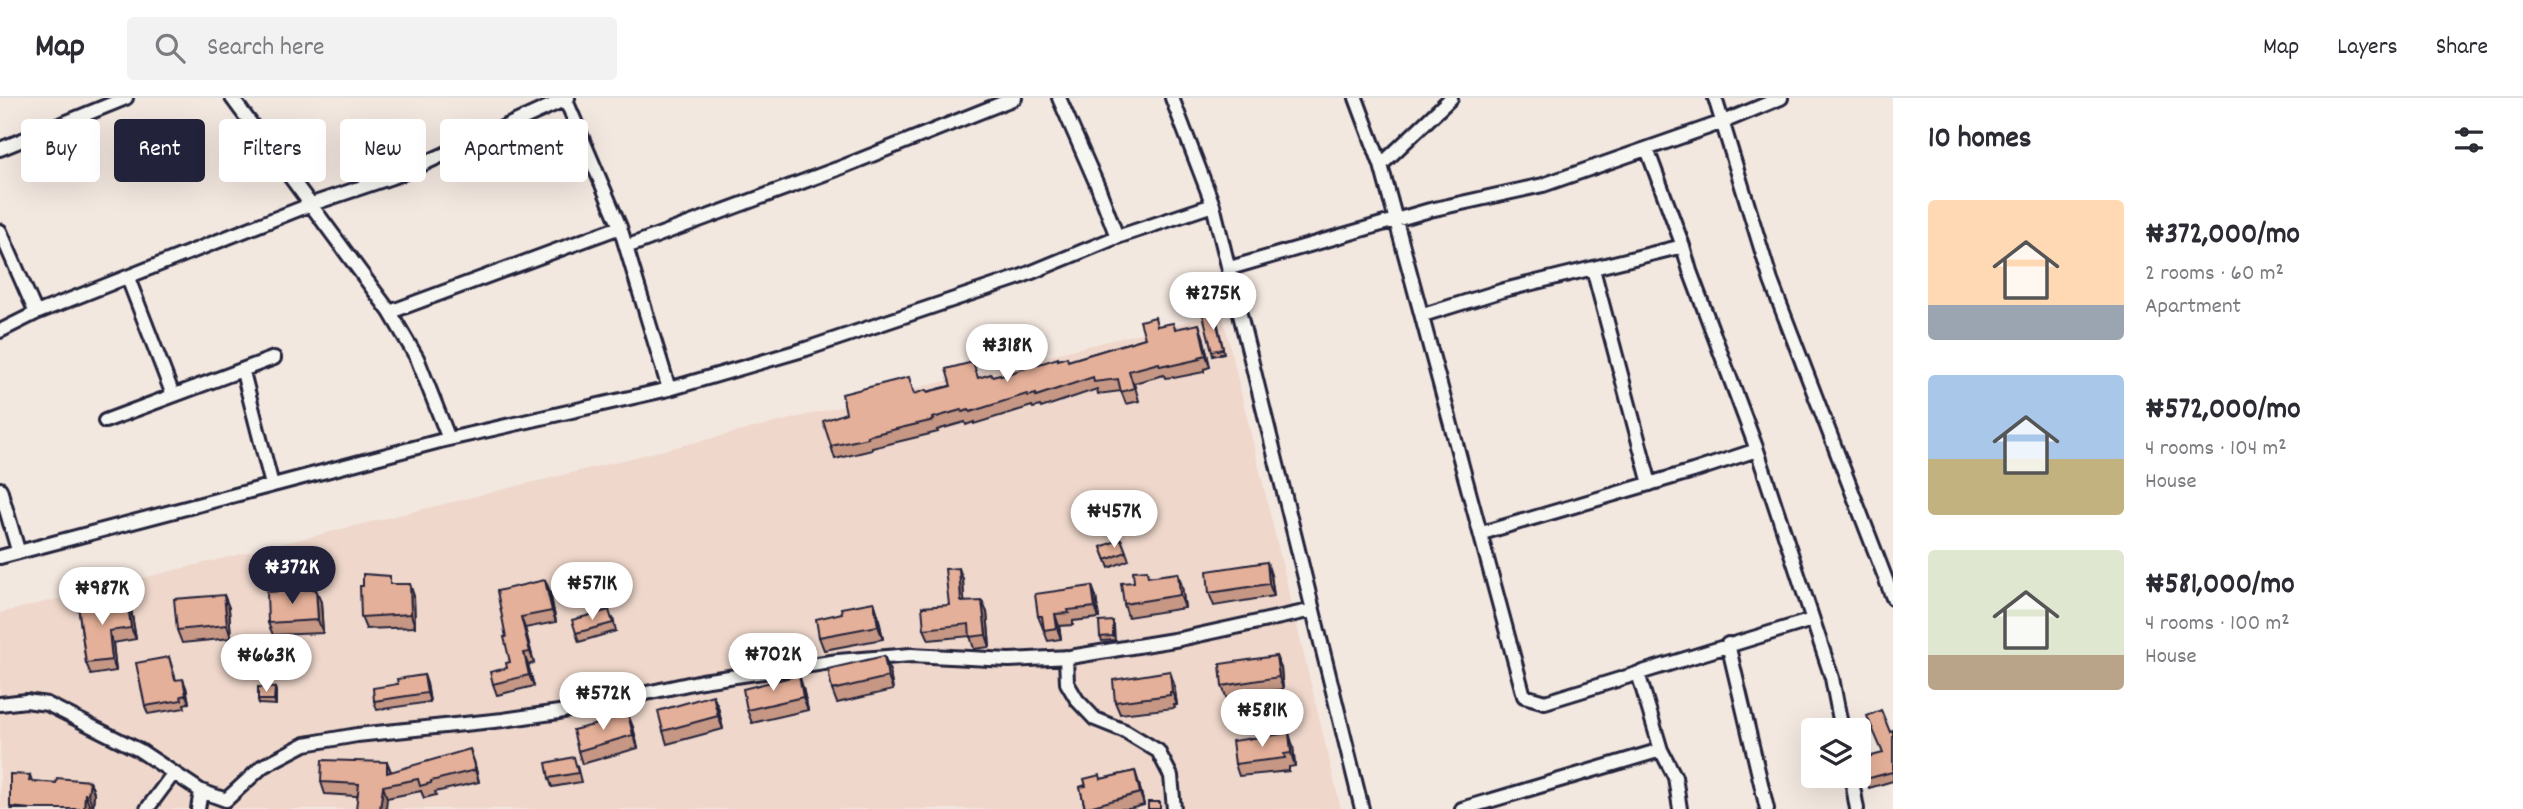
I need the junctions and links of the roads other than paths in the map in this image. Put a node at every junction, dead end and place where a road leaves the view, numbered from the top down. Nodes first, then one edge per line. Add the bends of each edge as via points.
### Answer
1 (125, 98) edge
2 (232, 98) edge
3 (566, 98) edge
4 (1015, 98) edge
5 (1059, 98) edge
6 (1172, 98) edge
7 (1356, 98) edge
8 (1451, 98) edge
9 (1715, 98) edge
10 (1781, 98) edge
11 (1723, 122) junction
12 (0, 149) edge
13 (1647, 149) junction
14 (1381, 165) junction
15 (312, 204) junction
16 (1213, 205) junction
17 (1394, 221) junction
18 (620, 227) junction
19 (0, 231) edge
20 (1117, 237) junction
21 (1683, 246) junction
22 (626, 247) junction
23 (1230, 268) junction
24 (1593, 269) junction
25 (128, 278) junction
26 (390, 312) junction
27 (36, 313) junction
28 (1423, 315) junction
29 (0, 331) edge
30 (274, 358) dead end
31 (243, 372) junction
32 (669, 389) junction
33 (173, 395) junction
34 (105, 421) dead end
35 (450, 439) junction
36 (1757, 450) junction
37 (1650, 484) junction
38 (272, 485) junction
39 (0, 489) edge
40 (1482, 533) junction
41 (18, 550) junction
42 (0, 557) edge
43 (1893, 598) edge
44 (1313, 610) junction
45 (1812, 620) junction
46 (1728, 644) junction
47 (1066, 657) junction
48 (1638, 673) junction
49 (0, 704) edge
50 (1840, 718) edge
51 (1661, 750) junction
52 (173, 774) junction
53 (1853, 788) edge
54 (201, 791) junction
55 (147, 809) edge
56 (198, 809) edge
57 (1174, 809) edge
58 (1362, 809) edge
59 (1462, 809) edge
60 (1680, 809) edge
61 (1767, 809) edge
62 (1857, 809) edge

1 - 12 street
2 - 15 street
3 - 15 street via 401,174
3 - 18 street
4 - 22 street
5 - 20 street
6 - 16 street
7 - 14 street
8 - 14 street
9 - 11 street
10 - 11 street
11 - 13 street
11 - 43 street via 1770,281
13 - 17 street via 1543,184
13 - 21 street
14 - 17 street
15 - 25 street
15 - 26 street
16 - 20 street
16 - 23 street
17 - 23 street
17 - 28 street
18 - 22 street
18 - 26 street
19 - 27 street
20 - 32 street via 1007,281 806,349
21 - 24 street
21 - 36 street
22 - 32 street
23 - 44 street
24 - 28 street
24 - 37 street
25 - 27 street
25 - 33 street
26 - 35 street via 417,358
27 - 29 street
28 - 40 street
30 - 31 street
31 - 33 street
31 - 38 street
32 - 35 street
33 - 34 street
35 - 38 street
36 - 37 street
36 - 45 street
37 - 40 street
38 - 41 street
39 - 41 street
40 - 48 street via 1524,696 1545,702
41 - 42 street
44 - 47 street via 1180,639
44 - 58 street
45 - 46 street
45 - 50 street
46 - 48 street
46 - 61 street
47 - 54 street via 1009,660 911,655 702,681 559,712 305,744 263,766 226,800
47 - 57 street via 1067,683 1095,719 1158,751 1171,776
48 - 51 street
49 - 52 street via 47,704 139,750
51 - 59 street
51 - 60 street via 1675,777
52 - 54 street
52 - 55 street
53 - 62 street
54 - 56 street

